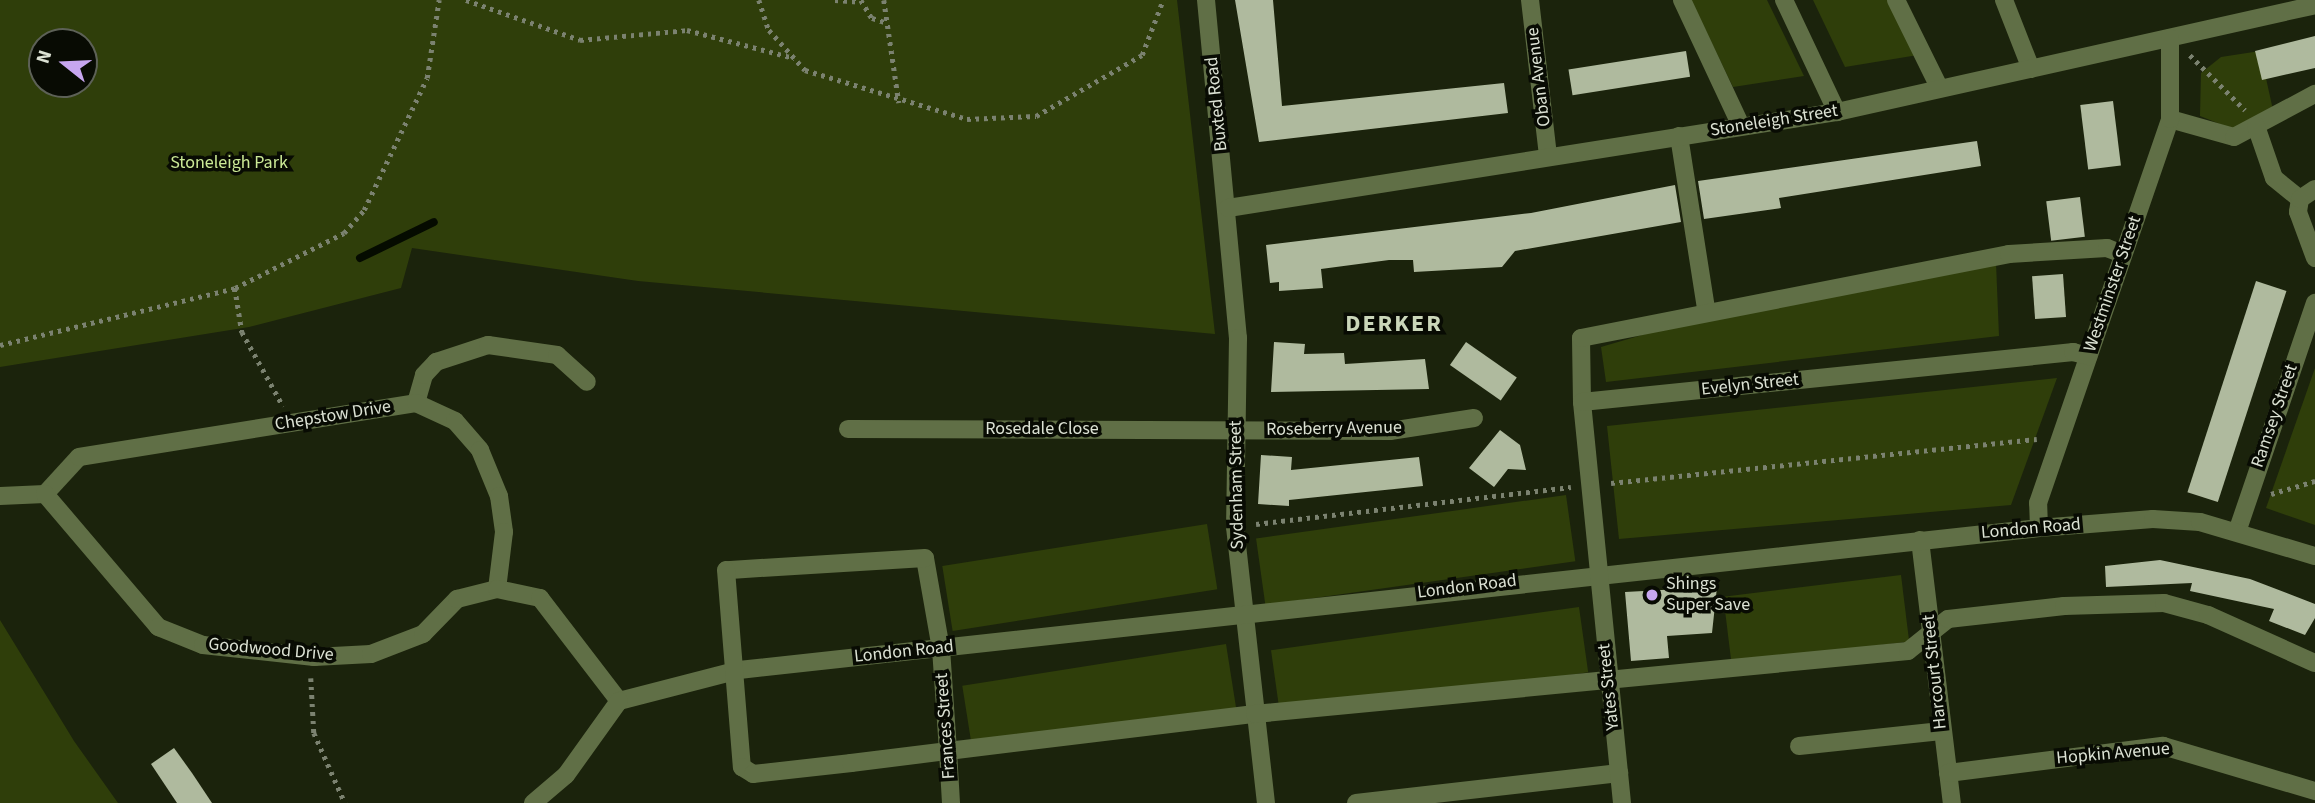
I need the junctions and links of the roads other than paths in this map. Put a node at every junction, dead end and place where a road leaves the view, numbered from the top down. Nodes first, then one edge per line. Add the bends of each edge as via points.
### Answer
1 (1206, 0) edge
2 (1530, 0) edge
3 (1682, 0) edge
4 (1784, 0) edge
5 (1896, 0) edge
6 (2004, 0) edge
7 (2315, 5) edge
8 (2170, 38) junction
9 (2031, 69) junction
10 (1938, 85) junction
11 (2315, 94) edge
12 (1837, 112) junction
13 (2170, 120) junction
14 (2256, 125) junction
15 (1741, 126) junction
16 (1679, 135) junction
17 (1548, 155) junction
18 (2308, 194) edge
19 (1228, 208) junction
20 (2123, 254) junction
21 (2315, 258) edge
22 (2315, 303) edge
23 (1706, 309) junction
24 (2088, 356) junction
25 (587, 382) dead end
26 (1582, 402) junction
27 (416, 403) junction
28 (1474, 418) dead end
29 (849, 429) dead end
30 (1236, 429) junction
31 (44, 494) junction
32 (0, 496) edge
33 (2039, 528) junction
34 (2238, 529) junction
35 (1920, 540) junction
36 (2315, 556) edge
37 (1598, 571) junction
38 (497, 589) junction
39 (1244, 614) junction
40 (1933, 636) junction
41 (942, 649) junction
42 (2315, 663) edge
43 (731, 672) junction
44 (1607, 677) junction
45 (619, 701) junction
46 (1255, 714) junction
47 (1941, 732) junction
48 (1799, 746) dead end
49 (948, 751) junction
50 (1619, 773) junction
51 (1948, 773) junction
52 (2315, 791) edge
53 (533, 803) edge
54 (951, 803) edge
55 (1266, 803) edge
56 (1356, 803) edge
57 (1622, 803) edge
58 (1952, 803) edge

1 - 19 street, Buxted Road
2 - 17 street, Oban Avenue
3 - 15 street
4 - 12 street
5 - 10 street
6 - 9 street
7 - 8 street, Stoneleigh Street
8 - 9 street, Stoneleigh Street
8 - 13 street, Westminster Street
9 - 10 street, Stoneleigh Street
10 - 12 street, Stoneleigh Street
11 - 14 street
12 - 15 street, Stoneleigh Street
13 - 14 street via 2234,137
13 - 20 street, Westminster Street
14 - 18 street via 2274,178
15 - 16 street, Stoneleigh Street
16 - 17 street, Stoneleigh Street
16 - 23 street
17 - 19 street, Stoneleigh Street
18 - 21 street via 2298,212
19 - 30 street, Sydenham Street via 1238,338
20 - 23 street via 2107,248 2009,254
20 - 24 street, Westminster Street
22 - 34 street, Ramsey Street
23 - 26 street via 1581,338
24 - 26 street, Evelyn Street via 2073,352
24 - 33 street, Westminster Street via 2038,503
25 - 27 street via 557,355 488,345 436,362 424,375
26 - 37 street
27 - 31 street, Chepstow Drive via 79,457
27 - 38 street, Chepstow Drive via 455,421 480,450 499,496 504,532
28 - 30 street, Roseberry Avenue via 1390,431
29 - 30 street, Rosedale Close
30 - 39 street, Sydenham Street via 1235,527
31 - 32 street
31 - 38 street, Goodwood Drive via 158,627 202,645 310,657 370,654 423,634 457,599
33 - 34 street, London Road via 2153,519
33 - 35 street, London Road
34 - 36 street, London Road
35 - 37 street, London Road
35 - 40 street, Harcourt Street
37 - 39 street, London Road
37 - 44 street, Yates Street
38 - 45 street, Goodwood Drive via 540,598
39 - 41 street, London Road
39 - 46 street, Sydenham Street
40 - 42 street via 1948,619 2164,603 2208,615
40 - 44 street via 1908,651
40 - 47 street, Harcourt Street
41 - 43 street, London Road
41 - 43 street, Frances Street via 925,558 726,570
41 - 49 street, Frances Street
43 - 45 street, London Road
43 - 49 street via 742,767 749,774
44 - 46 street
44 - 50 street, Yates Street
45 - 53 street via 566,775
46 - 49 street
46 - 55 street, Sydenham Street
47 - 48 street
47 - 51 street, Harcourt Street
49 - 54 street, Frances Street
50 - 56 street
50 - 57 street, Yates Street
51 - 52 street, Hopkin Avenue via 2162,746
51 - 58 street, Harcourt Street

